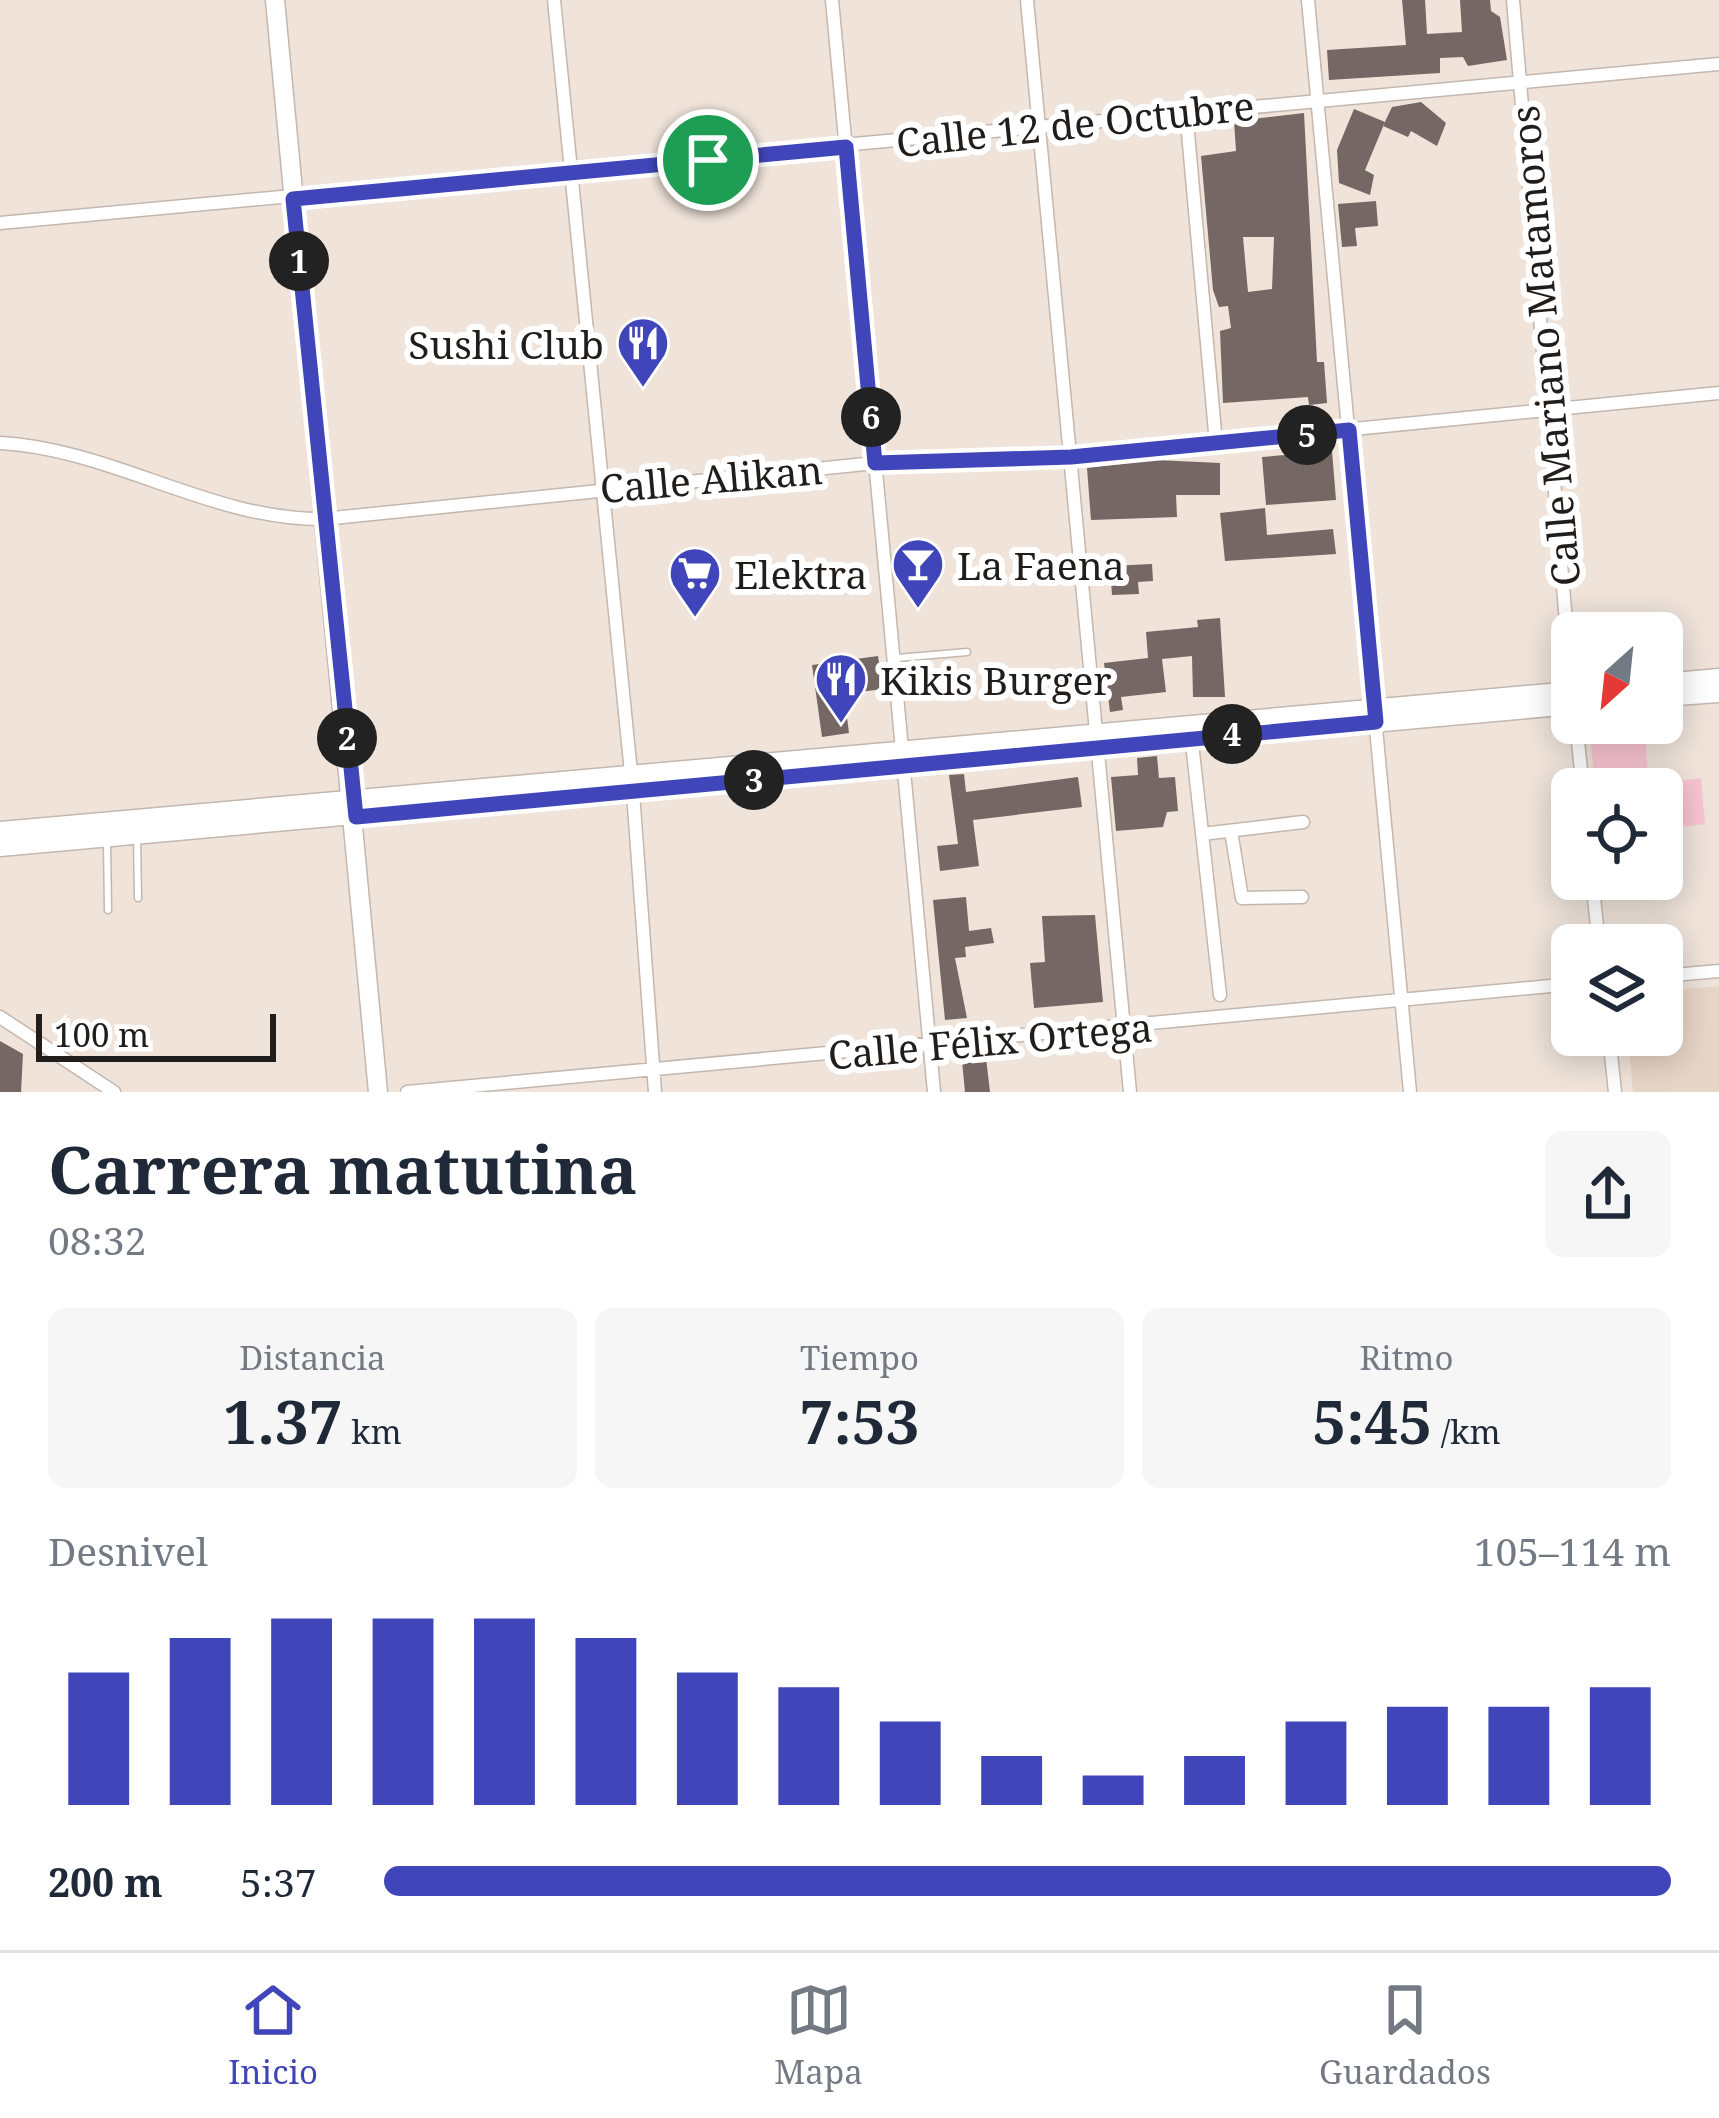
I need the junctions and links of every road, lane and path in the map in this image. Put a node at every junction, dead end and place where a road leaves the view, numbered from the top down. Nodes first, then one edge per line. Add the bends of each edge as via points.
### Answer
1 (275, 0) edge
2 (554, 0) edge
3 (832, 0) edge
4 (1027, 0) edge
5 (1308, 0) edge
6 (1513, 0) edge
7 (1719, 64) edge
8 (1522, 80) junction
9 (1318, 97) junction
10 (1186, 111) junction
11 (1041, 128) junction
12 (846, 147) junction
13 (571, 172) junction
14 (293, 199) junction
15 (0, 223) edge
16 (1719, 393) edge
17 (1549, 408) junction
18 (1349, 430) junction
19 (0, 443) edge
20 (1216, 443) junction
21 (1071, 457) junction
22 (875, 463) junction
23 (604, 488) junction
24 (322, 519) junction
25 (1566, 612) edge
26 (967, 652) dead end
27 (897, 658) junction
28 (1719, 678) edge
29 (1683, 681) edge
30 (1719, 693) edge
31 (1551, 694) edge
32 (1683, 696) edge
33 (1551, 706) edge
34 (1375, 715) junction
35 (1191, 732) junction
36 (1093, 741) junction
37 (904, 758) junction
38 (632, 784) junction
39 (354, 808) junction
40 (1303, 822) dead end
41 (0, 830) edge
42 (1231, 831) junction
43 (137, 833) junction
44 (1202, 833) junction
45 (107, 836) junction
46 (0, 847) edge
47 (1303, 897) dead end
48 (138, 898) dead end
49 (108, 910) dead end
50 (1719, 970) edge
51 (1683, 974) edge
52 (1551, 986) edge
53 (1220, 995) dead end
54 (1401, 1000) junction
55 (0, 1017) edge
56 (1124, 1029) junction
57 (931, 1046) junction
58 (1612, 1056) edge
59 (653, 1068) junction
60 (114, 1092) edge
61 (378, 1092) edge
62 (407, 1092) edge
63 (655, 1092) edge
64 (934, 1092) edge
65 (1130, 1092) edge
66 (1410, 1092) edge
67 (1616, 1092) edge

1 - 14 street
2 - 13 street
3 - 12 street
4 - 11 street
5 - 9 street
6 - 8 street, Calle Mariano Matamoros
7 - 8 street, Calle 12 de Octubre
8 - 9 street, Calle 12 de Octubre
8 - 17 street, Calle Mariano Matamoros
9 - 10 street, Calle 12 de Octubre
9 - 18 street
10 - 11 street, Calle 12 de Octubre
10 - 20 street
11 - 12 street, Calle 12 de Octubre
11 - 21 street
12 - 13 street, Calle 12 de Octubre
12 - 22 street
13 - 14 street, Calle 12 de Octubre
13 - 23 street
14 - 15 street, Calle 12 de Octubre
14 - 24 street
16 - 17 street, Calle Alikan
17 - 18 street, Calle Alikan
17 - 25 street, Calle Mariano Matamoros
18 - 20 street, Calle Alikan
18 - 34 street
19 - 24 street, Calle Alikan via 105,463 269,518
20 - 21 street, Calle Alikan
21 - 22 street, Calle Alikan
21 - 36 street
22 - 23 street, Calle Alikan
22 - 27 street
23 - 24 street, Calle Alikan
23 - 38 street
24 - 39 street
26 - 27 lane
27 - 37 street
28 - 29 street
30 - 32 street
31 - 34 street
33 - 34 street
34 - 35 street
34 - 54 street
35 - 36 street
35 - 44 street
36 - 37 street
36 - 56 street
37 - 38 street
37 - 57 street
38 - 39 street
38 - 59 street
39 - 41 street
39 - 43 street
39 - 61 street
40 - 42 street
42 - 44 street
42 - 47 street via 1242,898
43 - 45 street
43 - 48 lane
44 - 53 street
45 - 46 street
45 - 49 lane
50 - 51 street
52 - 54 street, Calle Félix Ortega
54 - 56 street, Calle Félix Ortega
54 - 66 street
55 - 60 street
56 - 57 street, Calle Félix Ortega
56 - 65 street
57 - 59 street, Calle Félix Ortega
57 - 64 street
58 - 67 street
59 - 62 street, Calle Félix Ortega
59 - 63 street

